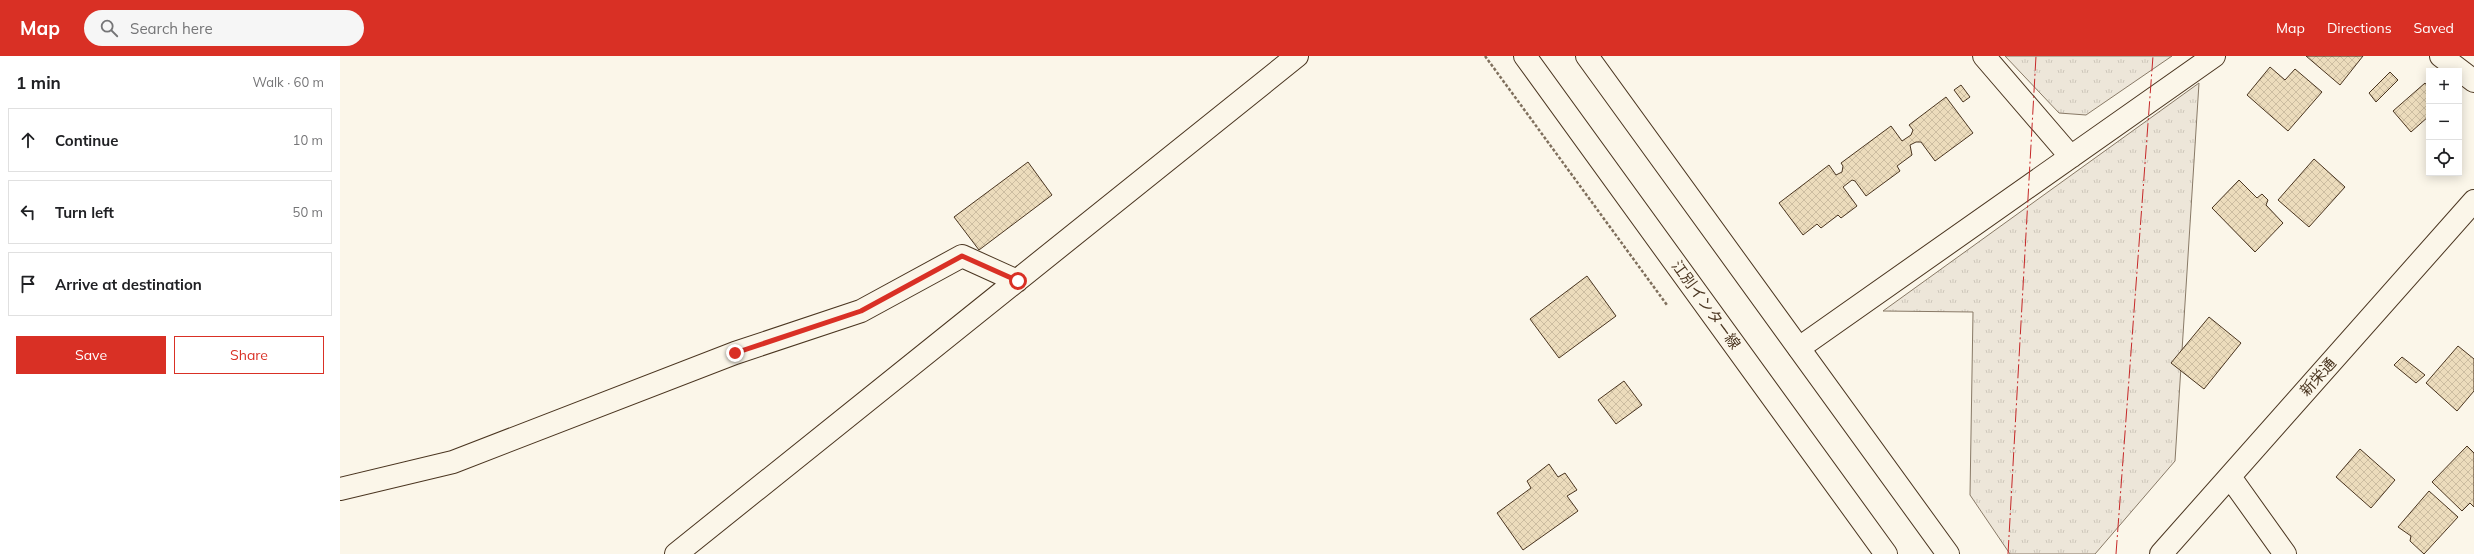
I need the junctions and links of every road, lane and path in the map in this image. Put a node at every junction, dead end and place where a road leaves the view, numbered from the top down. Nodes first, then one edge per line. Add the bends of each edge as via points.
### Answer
1 (1297, 56) edge
2 (1525, 56) edge
3 (1587, 56) edge
4 (1984, 56) edge
5 (2214, 56) edge
6 (2441, 56) edge
7 (2474, 81) edge
8 (2071, 156) junction
9 (2474, 201) edge
10 (1018, 281) junction
11 (1799, 348) junction
12 (2230, 477) junction
13 (340, 489) edge
14 (676, 554) edge
15 (1886, 554) edge
16 (1948, 554) edge
17 (2161, 554) edge
18 (2285, 554) edge

1 - 10 street
2 - 15 street, 江別インター線
3 - 11 street
4 - 8 street
5 - 8 street
6 - 7 street
8 - 11 street
9 - 12 street, 新栄通
10 - 13 street via 962,256 861,311 706,364 453,462
10 - 14 street
11 - 16 street
12 - 17 street, 新栄通
12 - 18 street

